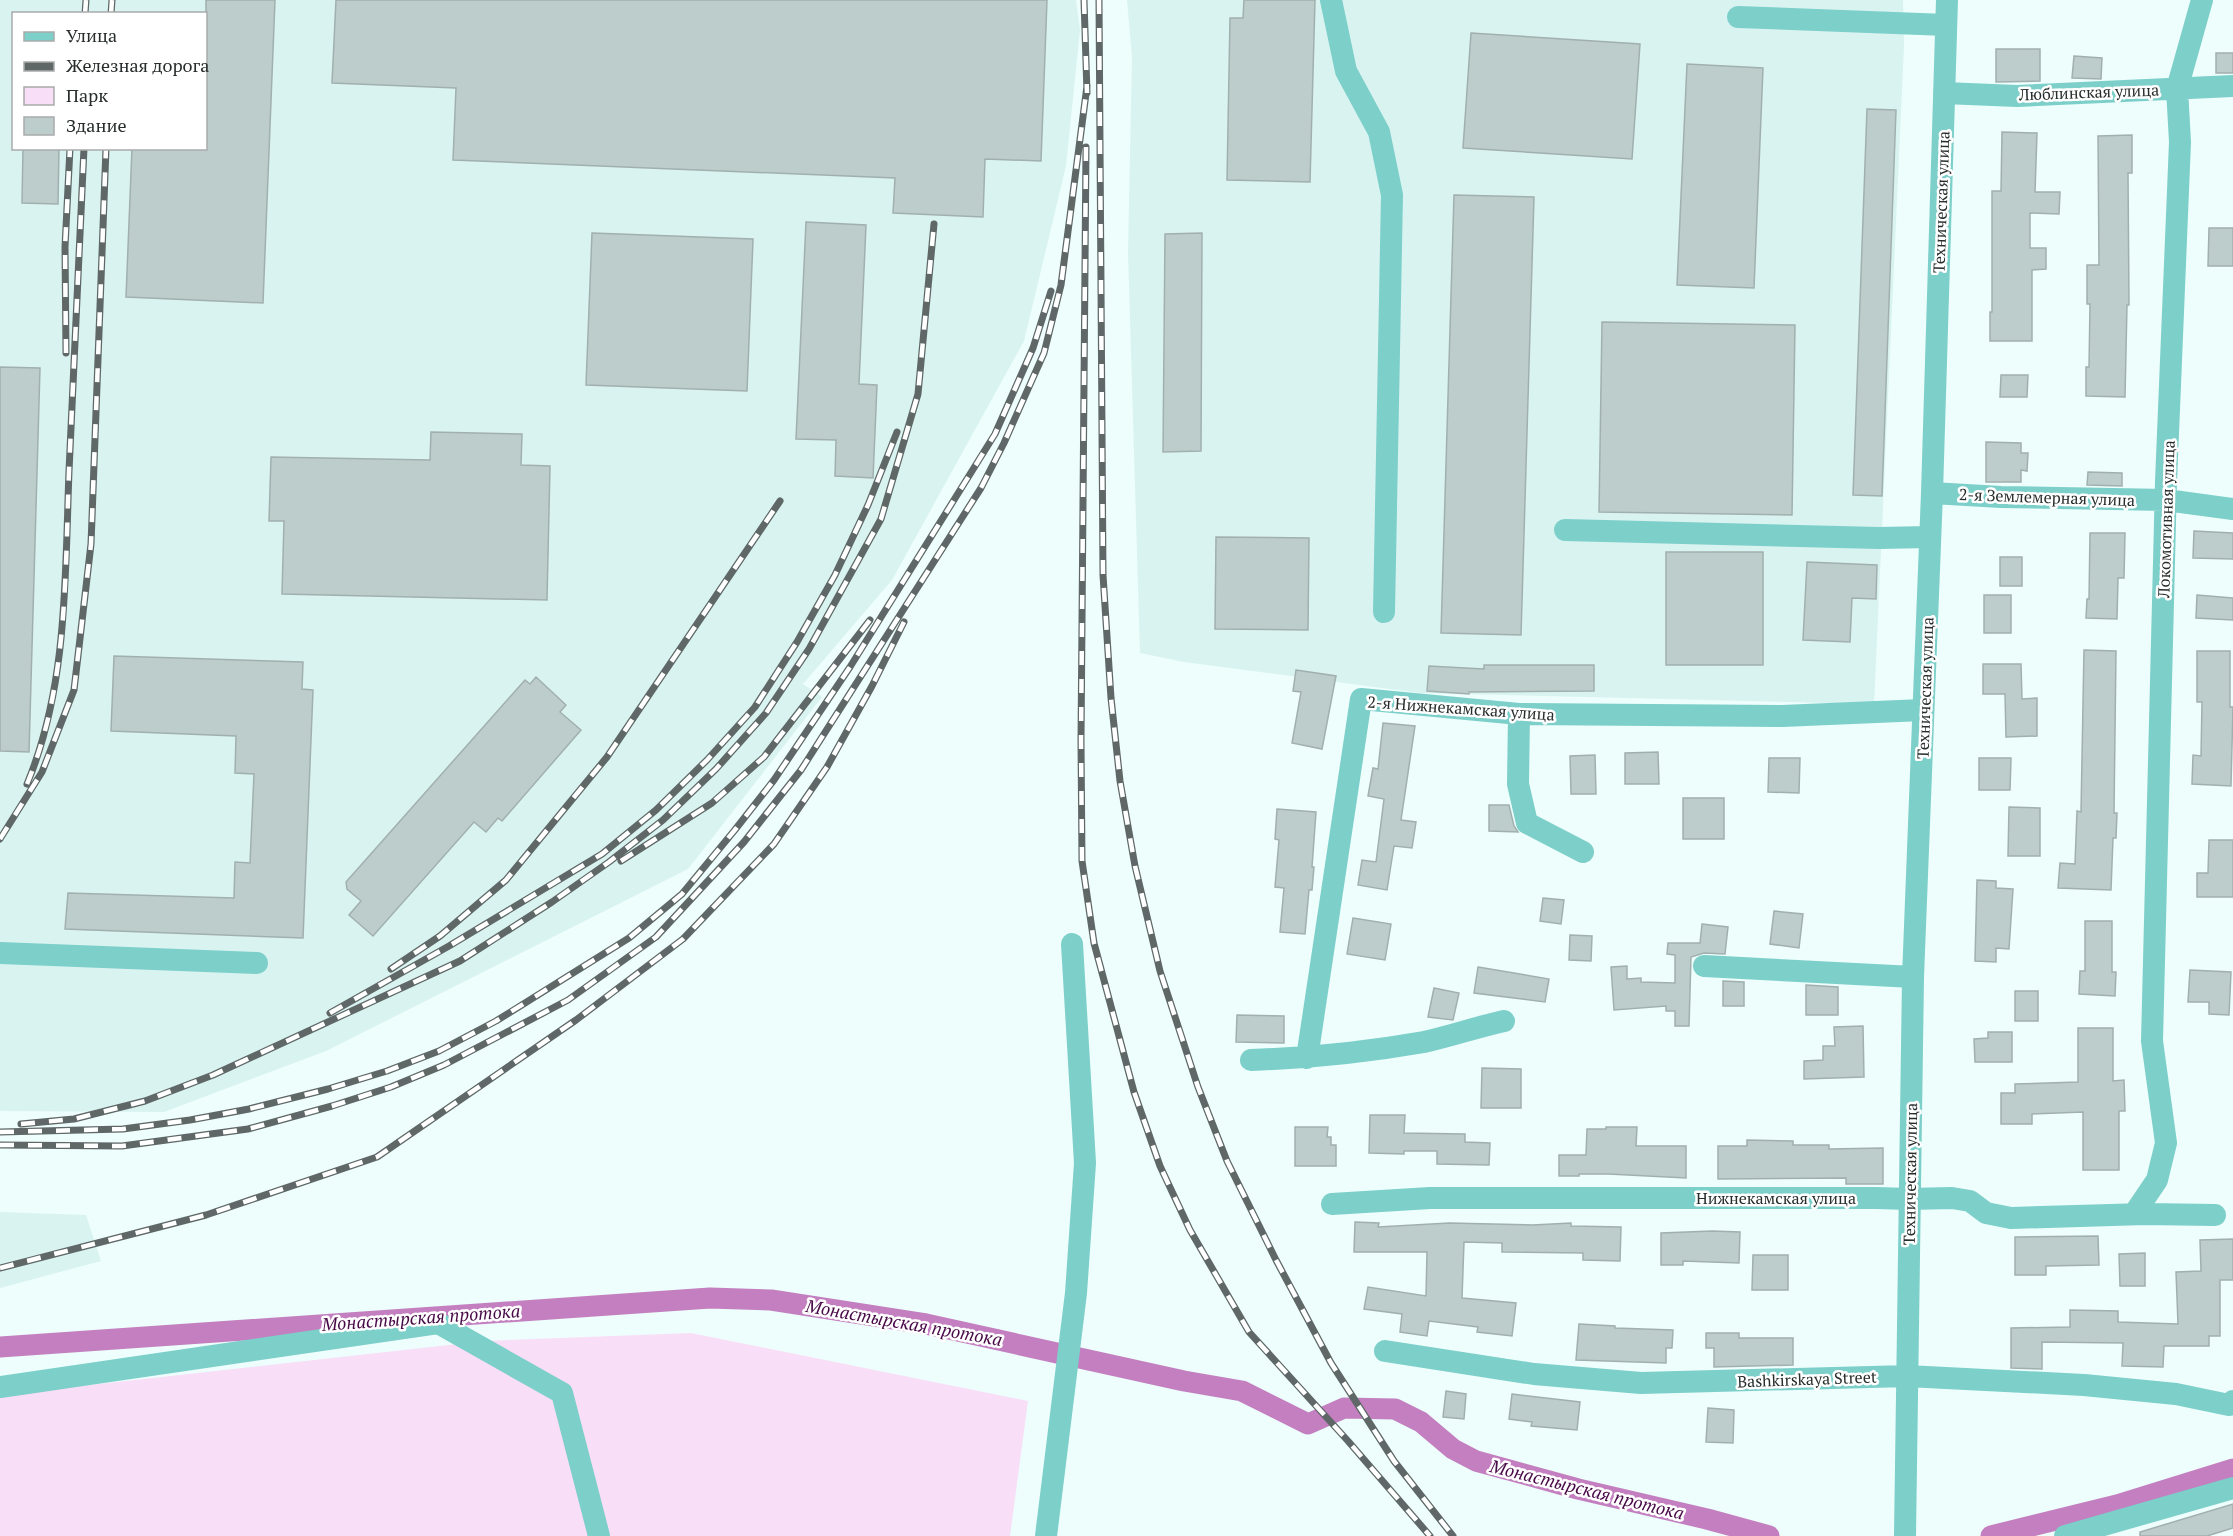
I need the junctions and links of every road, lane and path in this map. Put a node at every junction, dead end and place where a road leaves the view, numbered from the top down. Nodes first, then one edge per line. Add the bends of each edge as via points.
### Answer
1 (1331, 0) edge
2 (1947, 0) edge
3 (2202, 0) edge
4 (1738, 17) dead end
5 (1946, 26) junction
6 (2233, 86) edge
7 (2177, 89) junction
8 (1944, 93) junction
9 (1932, 493) junction
10 (2166, 500) junction
11 (2233, 509) edge
12 (1565, 530) dead end
13 (1930, 537) junction
14 (1384, 612) dead end
15 (1923, 710) junction
16 (1519, 714) junction
17 (1583, 852) dead end
18 (1072, 944) dead end
19 (0, 953) edge
20 (257, 963) dead end
21 (1704, 966) dead end
22 (1913, 976) junction
23 (1504, 1021) dead end
24 (1307, 1058) junction
25 (1251, 1060) dead end
26 (1909, 1200) junction
27 (1332, 1204) dead end
28 (2134, 1214) junction
29 (2215, 1215) dead end
30 (1384, 1351) dead end
31 (1907, 1376) junction
32 (0, 1387) edge
33 (2231, 1403) edge
34 (2233, 1488) edge
35 (599, 1536) edge
36 (1046, 1536) edge
37 (1905, 1536) edge
38 (2066, 1536) edge

1 - 14 street via 1346,72 1379,132 1392,195
2 - 5 street, Техническая улица
3 - 7 street, Локомотивная улица
4 - 5 street
5 - 8 street, Техническая улица
6 - 7 street, Люблинская улица
7 - 8 street, Люблинская улица via 2017,96
7 - 10 street, Локомотивная улица via 2180,142
8 - 9 street, Техническая улица
9 - 10 street, 2-я Землемерная улица
9 - 13 street, Техническая улица
10 - 11 street, 2-я Землемерная улица
10 - 28 street, Локомотивная улица via 2152,1041 2166,1143 2157,1180
12 - 13 street
13 - 15 street, Техническая улица
15 - 16 street, 2-я Нижнекамская улица via 1782,716
15 - 22 street, Техническая улица
16 - 17 street via 1518,784 1527,823
16 - 24 street, 2-я Нижнекамская улица via 1361,699
18 - 36 street via 1085,1163 1076,1293
19 - 20 street
21 - 22 street
22 - 26 street, Техническая улица
23 - 24 street via 1425,1041
24 - 25 street
26 - 27 street, Нижнекамская улица via 1430,1198
26 - 28 street, Нижнекамская улица via 1970,1201 1986,1213 2011,1218
26 - 31 street, Техническая улица
28 - 29 street, Нижнекамская улица
30 - 31 street, Bashkirskaya Street via 1534,1374 1641,1383
31 - 33 street, Bashkirskaya Street via 2084,1385
31 - 37 street, Техническая улица
32 - 35 street via 438,1323 562,1393
34 - 38 street

